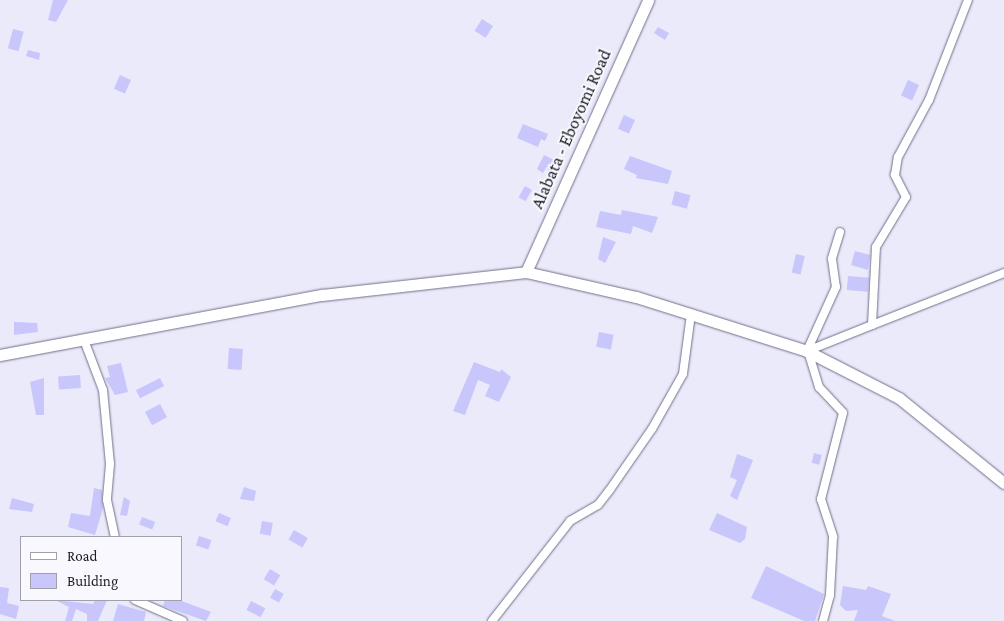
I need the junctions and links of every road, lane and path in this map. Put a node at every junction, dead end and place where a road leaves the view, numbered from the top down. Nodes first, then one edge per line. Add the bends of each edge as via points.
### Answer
1 (648, 0) edge
2 (968, 0) edge
3 (840, 232) dead end
4 (526, 272) junction
5 (1004, 273) edge
6 (691, 314) junction
7 (872, 325) junction
8 (84, 340) junction
9 (808, 351) junction
10 (0, 355) edge
11 (1004, 483) edge
12 (115, 536) edge
13 (137, 601) edge
14 (183, 621) edge
15 (492, 621) edge
16 (823, 621) edge

1 - 4 main road, Alabata - Eboyomi Road
2 - 7 street via 929,100 898,157 895,175 906,197 876,247
3 - 9 street via 832,259 836,287
4 - 6 main road
4 - 8 main road via 322,295
5 - 7 street
6 - 9 main road
6 - 15 street via 683,374 652,429 598,505 570,521
7 - 9 street
8 - 10 main road
8 - 12 street via 103,390 110,464 107,500
9 - 11 main road via 899,398
9 - 16 street via 819,386 843,413 821,499 833,537 830,595
13 - 14 street

